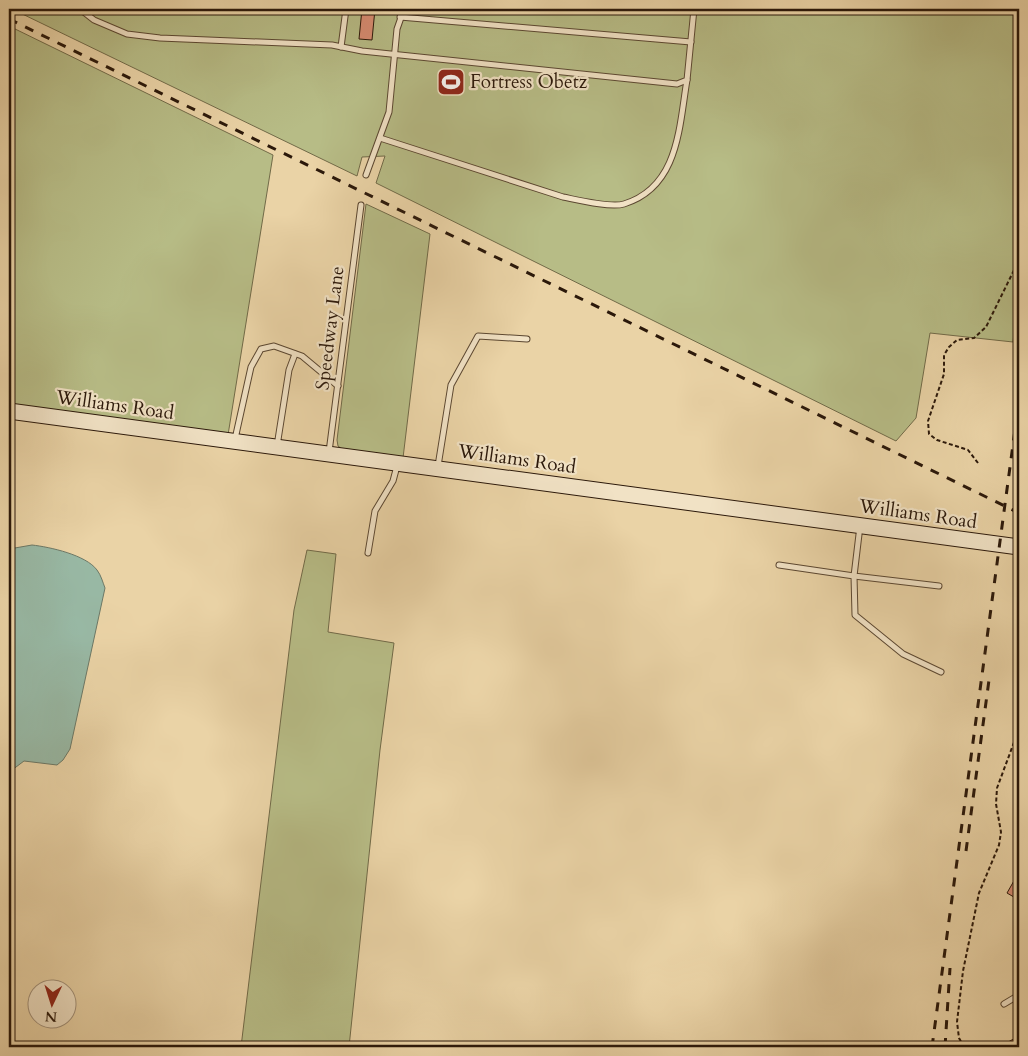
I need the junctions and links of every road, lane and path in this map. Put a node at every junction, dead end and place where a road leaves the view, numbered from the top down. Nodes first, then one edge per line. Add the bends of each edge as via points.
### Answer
1 (80, 9) edge
2 (346, 9) edge
3 (404, 9) edge
4 (694, 9) edge
5 (400, 17) junction
6 (691, 42) junction
7 (341, 47) junction
8 (394, 54) junction
9 (687, 80) junction
10 (380, 138) junction
11 (366, 175) dead end
12 (361, 204) dead end
13 (1019, 260) edge
14 (527, 339) dead end
15 (295, 354) junction
16 (338, 386) junction
17 (9, 411) edge
18 (235, 442) junction
19 (276, 448) junction
20 (329, 455) junction
21 (398, 463) junction
22 (978, 463) dead end
23 (438, 468) junction
24 (860, 526) junction
25 (1019, 547) edge
26 (368, 553) dead end
27 (779, 565) dead end
28 (854, 576) junction
29 (940, 586) dead end
30 (941, 672) dead end
31 (1019, 730) edge
32 (1019, 995) edge
33 (1004, 1004) dead end
34 (964, 1047) edge

1 - 7 lane via 94,20 127,34
2 - 7 lane
3 - 5 lane
4 - 6 lane
5 - 6 lane
5 - 8 lane
6 - 9 lane
7 - 8 lane
8 - 9 lane via 677,84
8 - 10 lane via 389,112
9 - 10 lane via 675,150 662,178 645,194 622,204 563,197
10 - 11 lane
12 - 16 lane, Speedway Lane
13 - 22 path via 986,328 974,338 957,340 944,355 944,374 928,421 929,434 968,450
14 - 23 lane via 478,336 450,385
15 - 16 lane via 302,356
15 - 18 lane via 274,346 261,350 251,367
15 - 19 lane via 289,370
16 - 20 lane, Speedway Lane
17 - 18 main road, Williams Road
18 - 19 main road, Williams Road
19 - 20 main road, Williams Road
20 - 21 main road, Williams Road
21 - 23 main road, Williams Road
21 - 26 lane via 393,482 375,511
23 - 24 main road, Williams Road
24 - 25 main road, Williams Road
24 - 28 lane
27 - 28 lane
28 - 29 lane
28 - 30 lane via 855,615 902,654
31 - 34 path via 997,788 999,845 979,893 963,971 957,1022
32 - 33 lane

